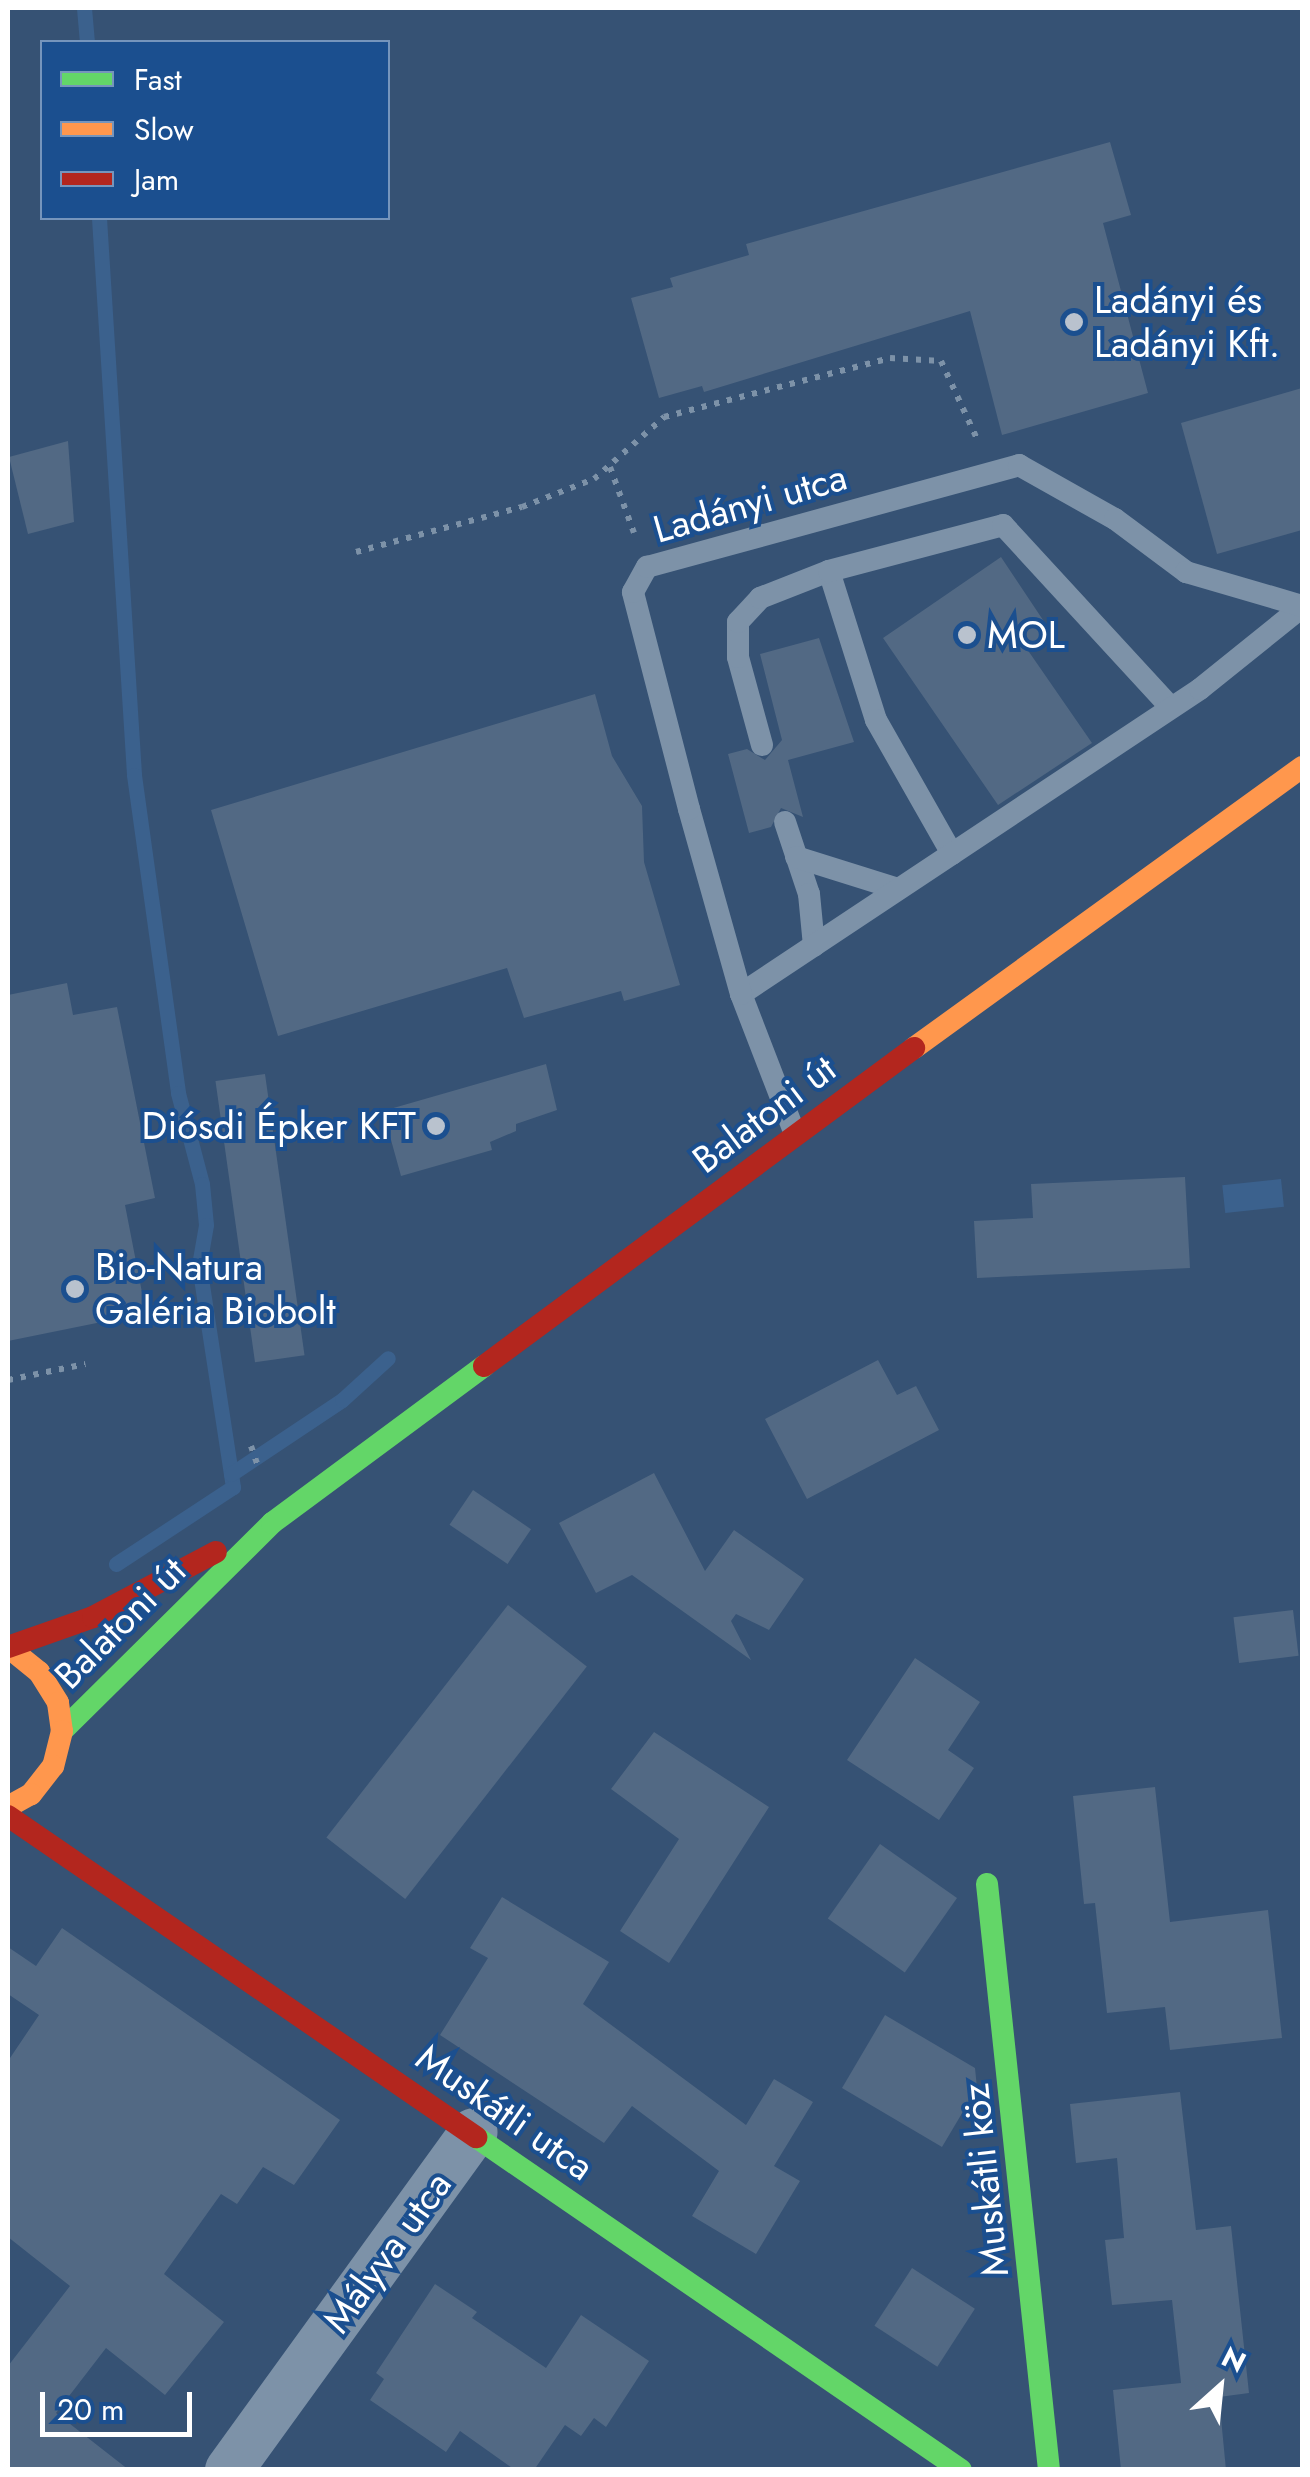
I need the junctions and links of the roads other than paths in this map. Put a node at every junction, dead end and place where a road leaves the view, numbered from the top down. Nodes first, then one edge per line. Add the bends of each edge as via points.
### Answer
1 (829, 571) junction
2 (1302, 607) edge
3 (1172, 708) junction
4 (762, 745) dead end
5 (1302, 767) edge
6 (785, 822) dead end
7 (952, 854) junction
8 (796, 856) junction
9 (898, 890) junction
10 (814, 946) junction
11 (742, 994) junction
12 (795, 1134) junction
13 (272, 1523) junction
14 (8, 1647) edge
15 (62, 1731) junction
16 (8, 1807) edge
17 (8, 1816) edge
18 (987, 1884) dead end
19 (474, 2132) junction
20 (229, 2470) edge
21 (961, 2470) edge
22 (1049, 2470) edge

1 - 3 lane via 1002,525
1 - 4 lane via 760,598 738,622 738,657
1 - 7 lane via 876,720
2 - 3 lane
2 - 11 lane, Ladányi utca via 1186,572 1115,519 1019,465 647,567 633,592
3 - 7 lane
5 - 12 main road, Balatoni út
6 - 8 lane
7 - 9 lane
8 - 9 lane
8 - 10 lane via 809,894
9 - 10 lane
10 - 11 lane
11 - 12 lane, Ladányi utca
12 - 13 main road, Balatoni út
13 - 14 main road, Balatoni út via 93,1616
13 - 15 main road, Balatoni út
14 - 15 main road via 39,1672 58,1703
15 - 16 main road via 53,1766 31,1794
17 - 19 main road, Muskátli utca
18 - 22 main road, Muskátli köz
19 - 20 street, Mályva utca
19 - 21 main road, Muskátli utca

